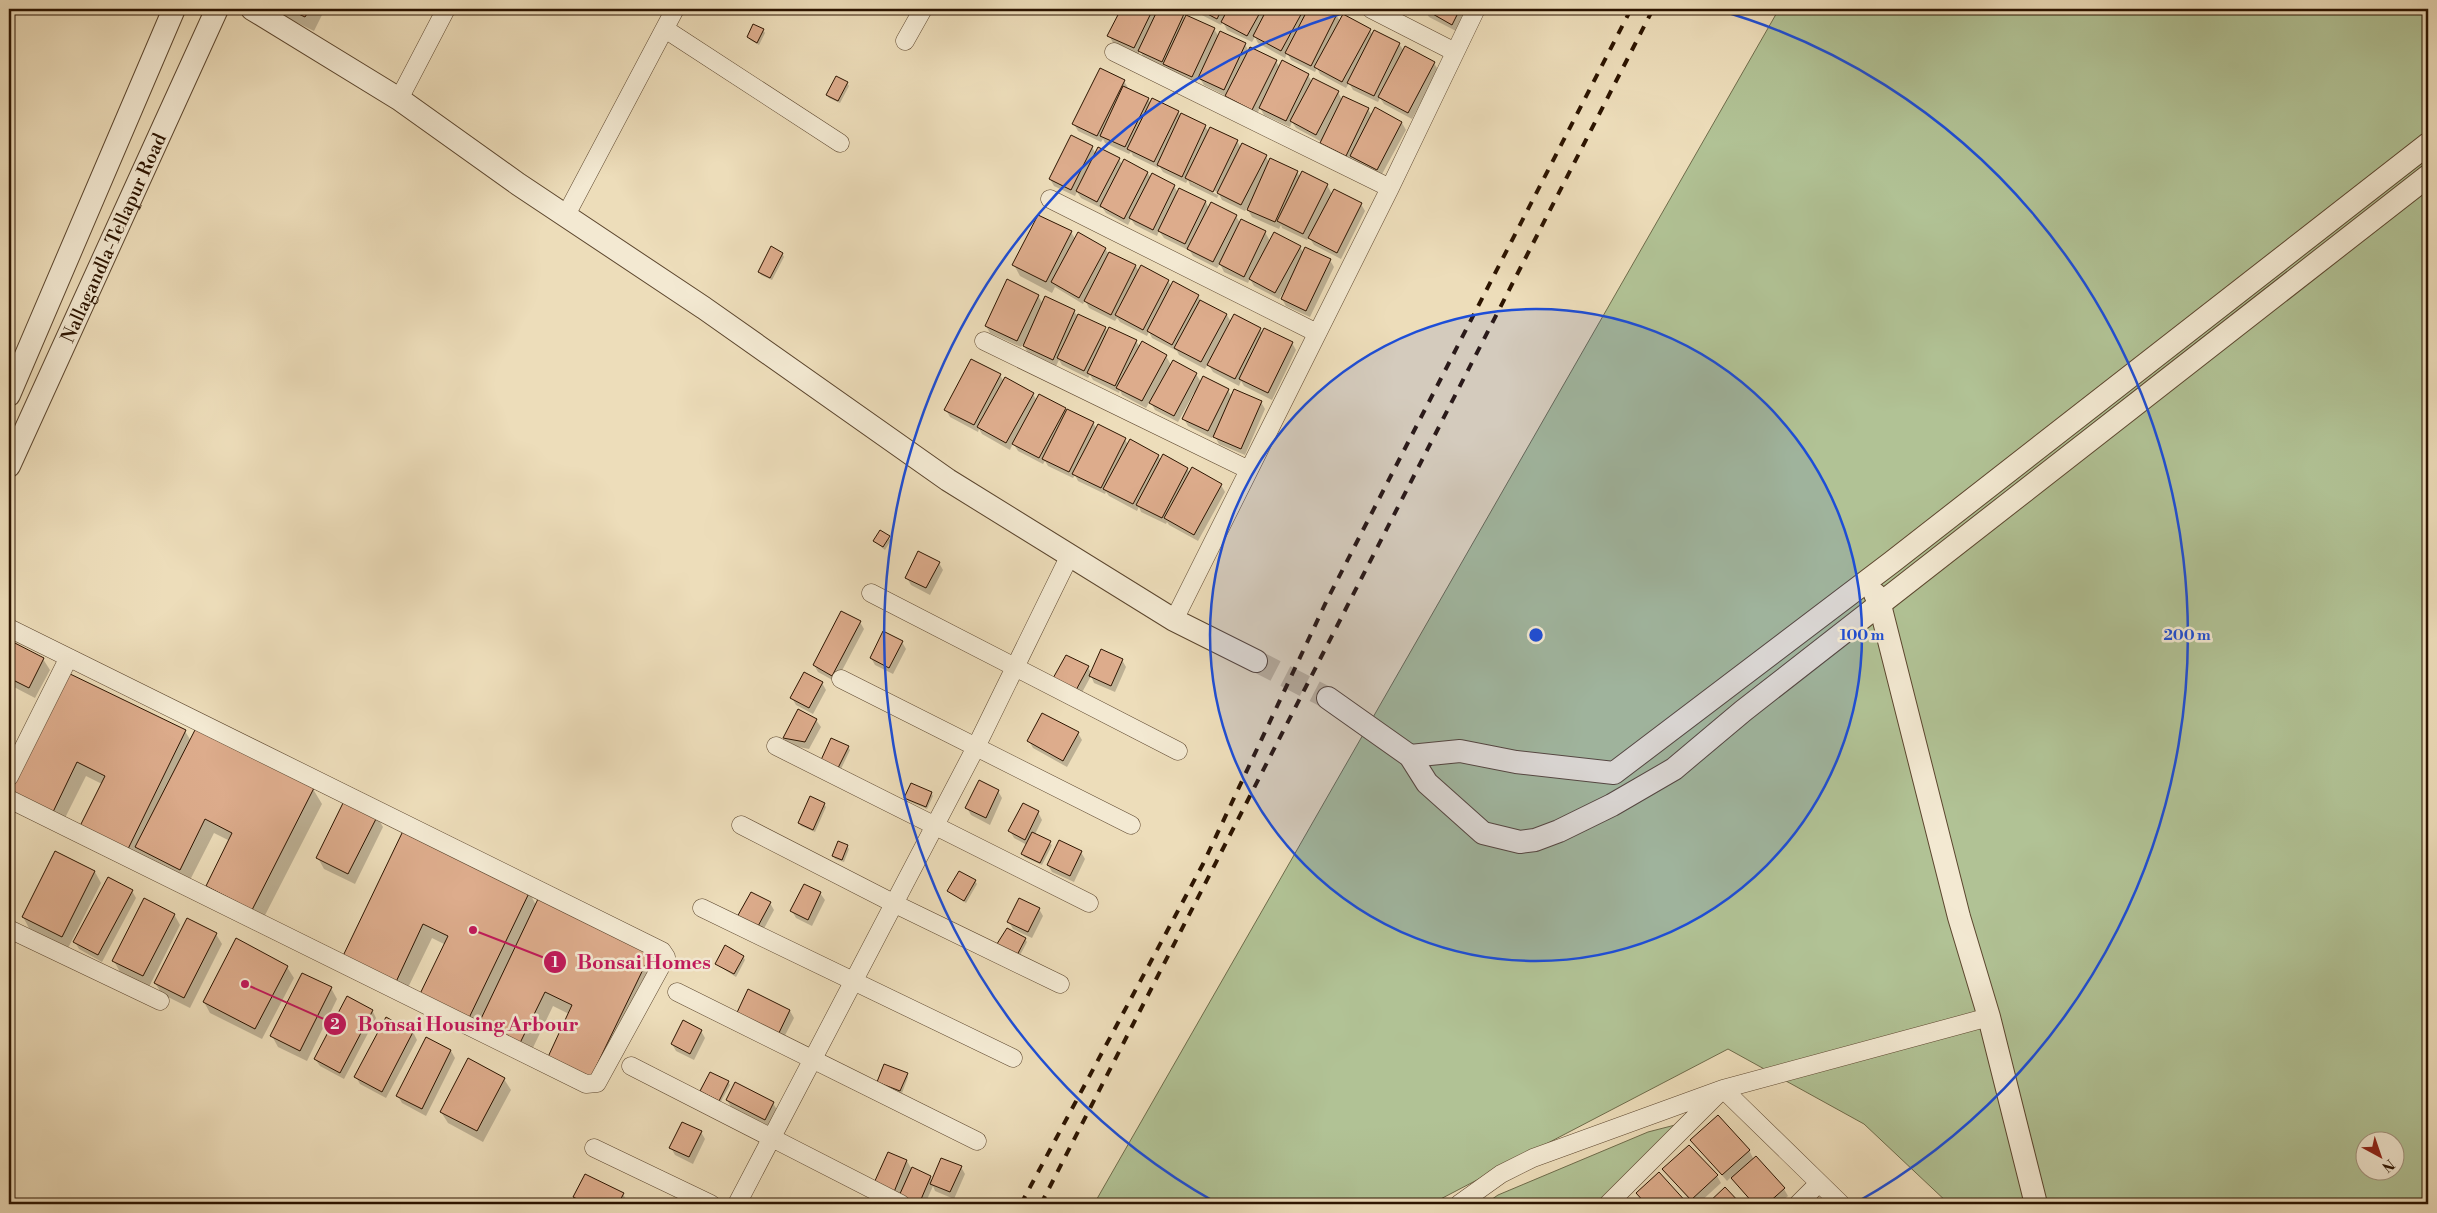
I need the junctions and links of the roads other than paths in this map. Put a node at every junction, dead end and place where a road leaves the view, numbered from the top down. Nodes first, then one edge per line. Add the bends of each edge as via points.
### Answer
1 (174, 9) edge
2 (217, 9) edge
3 (252, 9) edge
4 (446, 9) edge
5 (675, 9) edge
6 (923, 9) edge
7 (1371, 9) edge
8 (1476, 9) edge
9 (664, 29) junction
10 (905, 41) dead end
11 (1114, 52) dead end
12 (1455, 52) junction
13 (399, 99) junction
14 (840, 143) dead end
15 (2428, 144) edge
16 (2428, 176) edge
17 (1390, 188) junction
18 (1050, 199) dead end
19 (566, 215) junction
20 (1317, 333) junction
21 (984, 341) dead end
22 (9, 395) edge
23 (9, 466) edge
24 (1249, 470) junction
25 (1069, 557) junction
26 (1868, 580) junction
27 (871, 593) dead end
28 (1880, 605) junction
29 (1174, 620) junction
30 (9, 628) edge
31 (68, 659) junction
32 (1256, 661) tunnel mouth
33 (1015, 669) junction
34 (841, 678) dead end
35 (1328, 698) tunnel mouth
36 (776, 746) dead end
37 (976, 747) junction
38 (1178, 752) dead end
39 (1410, 756) junction
40 (1614, 773) junction
41 (9, 777) edge
42 (9, 799) edge
43 (1612, 805) junction
44 (741, 825) dead end
45 (1131, 825) dead end
46 (934, 828) junction
47 (1089, 903) dead end
48 (895, 904) junction
49 (702, 908) dead end
50 (9, 928) edge
51 (854, 982) junction
52 (1060, 984) dead end
53 (677, 992) dead end
54 (160, 1001) dead end
55 (1988, 1017) junction
56 (1013, 1058) dead end
57 (813, 1059) junction
58 (631, 1066) dead end
59 (1723, 1089) junction
60 (772, 1137) junction
61 (977, 1142) dead end
62 (594, 1148) dead end
63 (1819, 1183) junction
64 (712, 1204) edge
65 (737, 1204) edge
66 (901, 1204) edge
67 (1459, 1204) edge
68 (1608, 1204) edge
69 (1798, 1204) edge
70 (1841, 1204) edge
71 (2036, 1204) edge

1 - 22 street, Nallagandla-Tellapur Road
2 - 23 street, Nallagandla-Tellapur Road
3 - 13 street
4 - 13 street
5 - 9 street
6 - 10 street
7 - 12 street
8 - 12 street
9 - 14 street
9 - 19 street
11 - 17 street
12 - 17 street
13 - 19 street
15 - 26 street
16 - 28 street
17 - 20 street
18 - 20 street
19 - 25 street via 948,480
20 - 24 street
21 - 24 street
24 - 29 street
25 - 29 street
25 - 33 street
26 - 28 street
26 - 40 street
27 - 33 street
28 - 43 street via 1742,711 1674,768
28 - 55 street via 1959,917
29 - 32 street
30 - 31 street
31 - 41 street
31 - 42 street via 662,951 666,957 664,962 597,1083 586,1084
33 - 37 street
33 - 38 street
34 - 37 street
35 - 39 street
36 - 46 street
37 - 45 street
37 - 46 street
39 - 40 street via 1460,751 1516,762
39 - 43 street via 1427,783 1455,810 1483,833 1505,839 1535,840
40 - 43 street
44 - 48 street
46 - 47 street
46 - 48 street
48 - 51 street
48 - 52 street
49 - 51 street
50 - 54 street
51 - 56 street
51 - 57 street
53 - 57 street
55 - 59 street
55 - 71 street
57 - 60 street
57 - 61 street
58 - 60 street
59 - 63 street
59 - 67 street via 1533,1158 1501,1174
59 - 68 street
60 - 65 street
60 - 66 street
62 - 64 street
63 - 69 street
63 - 70 street

